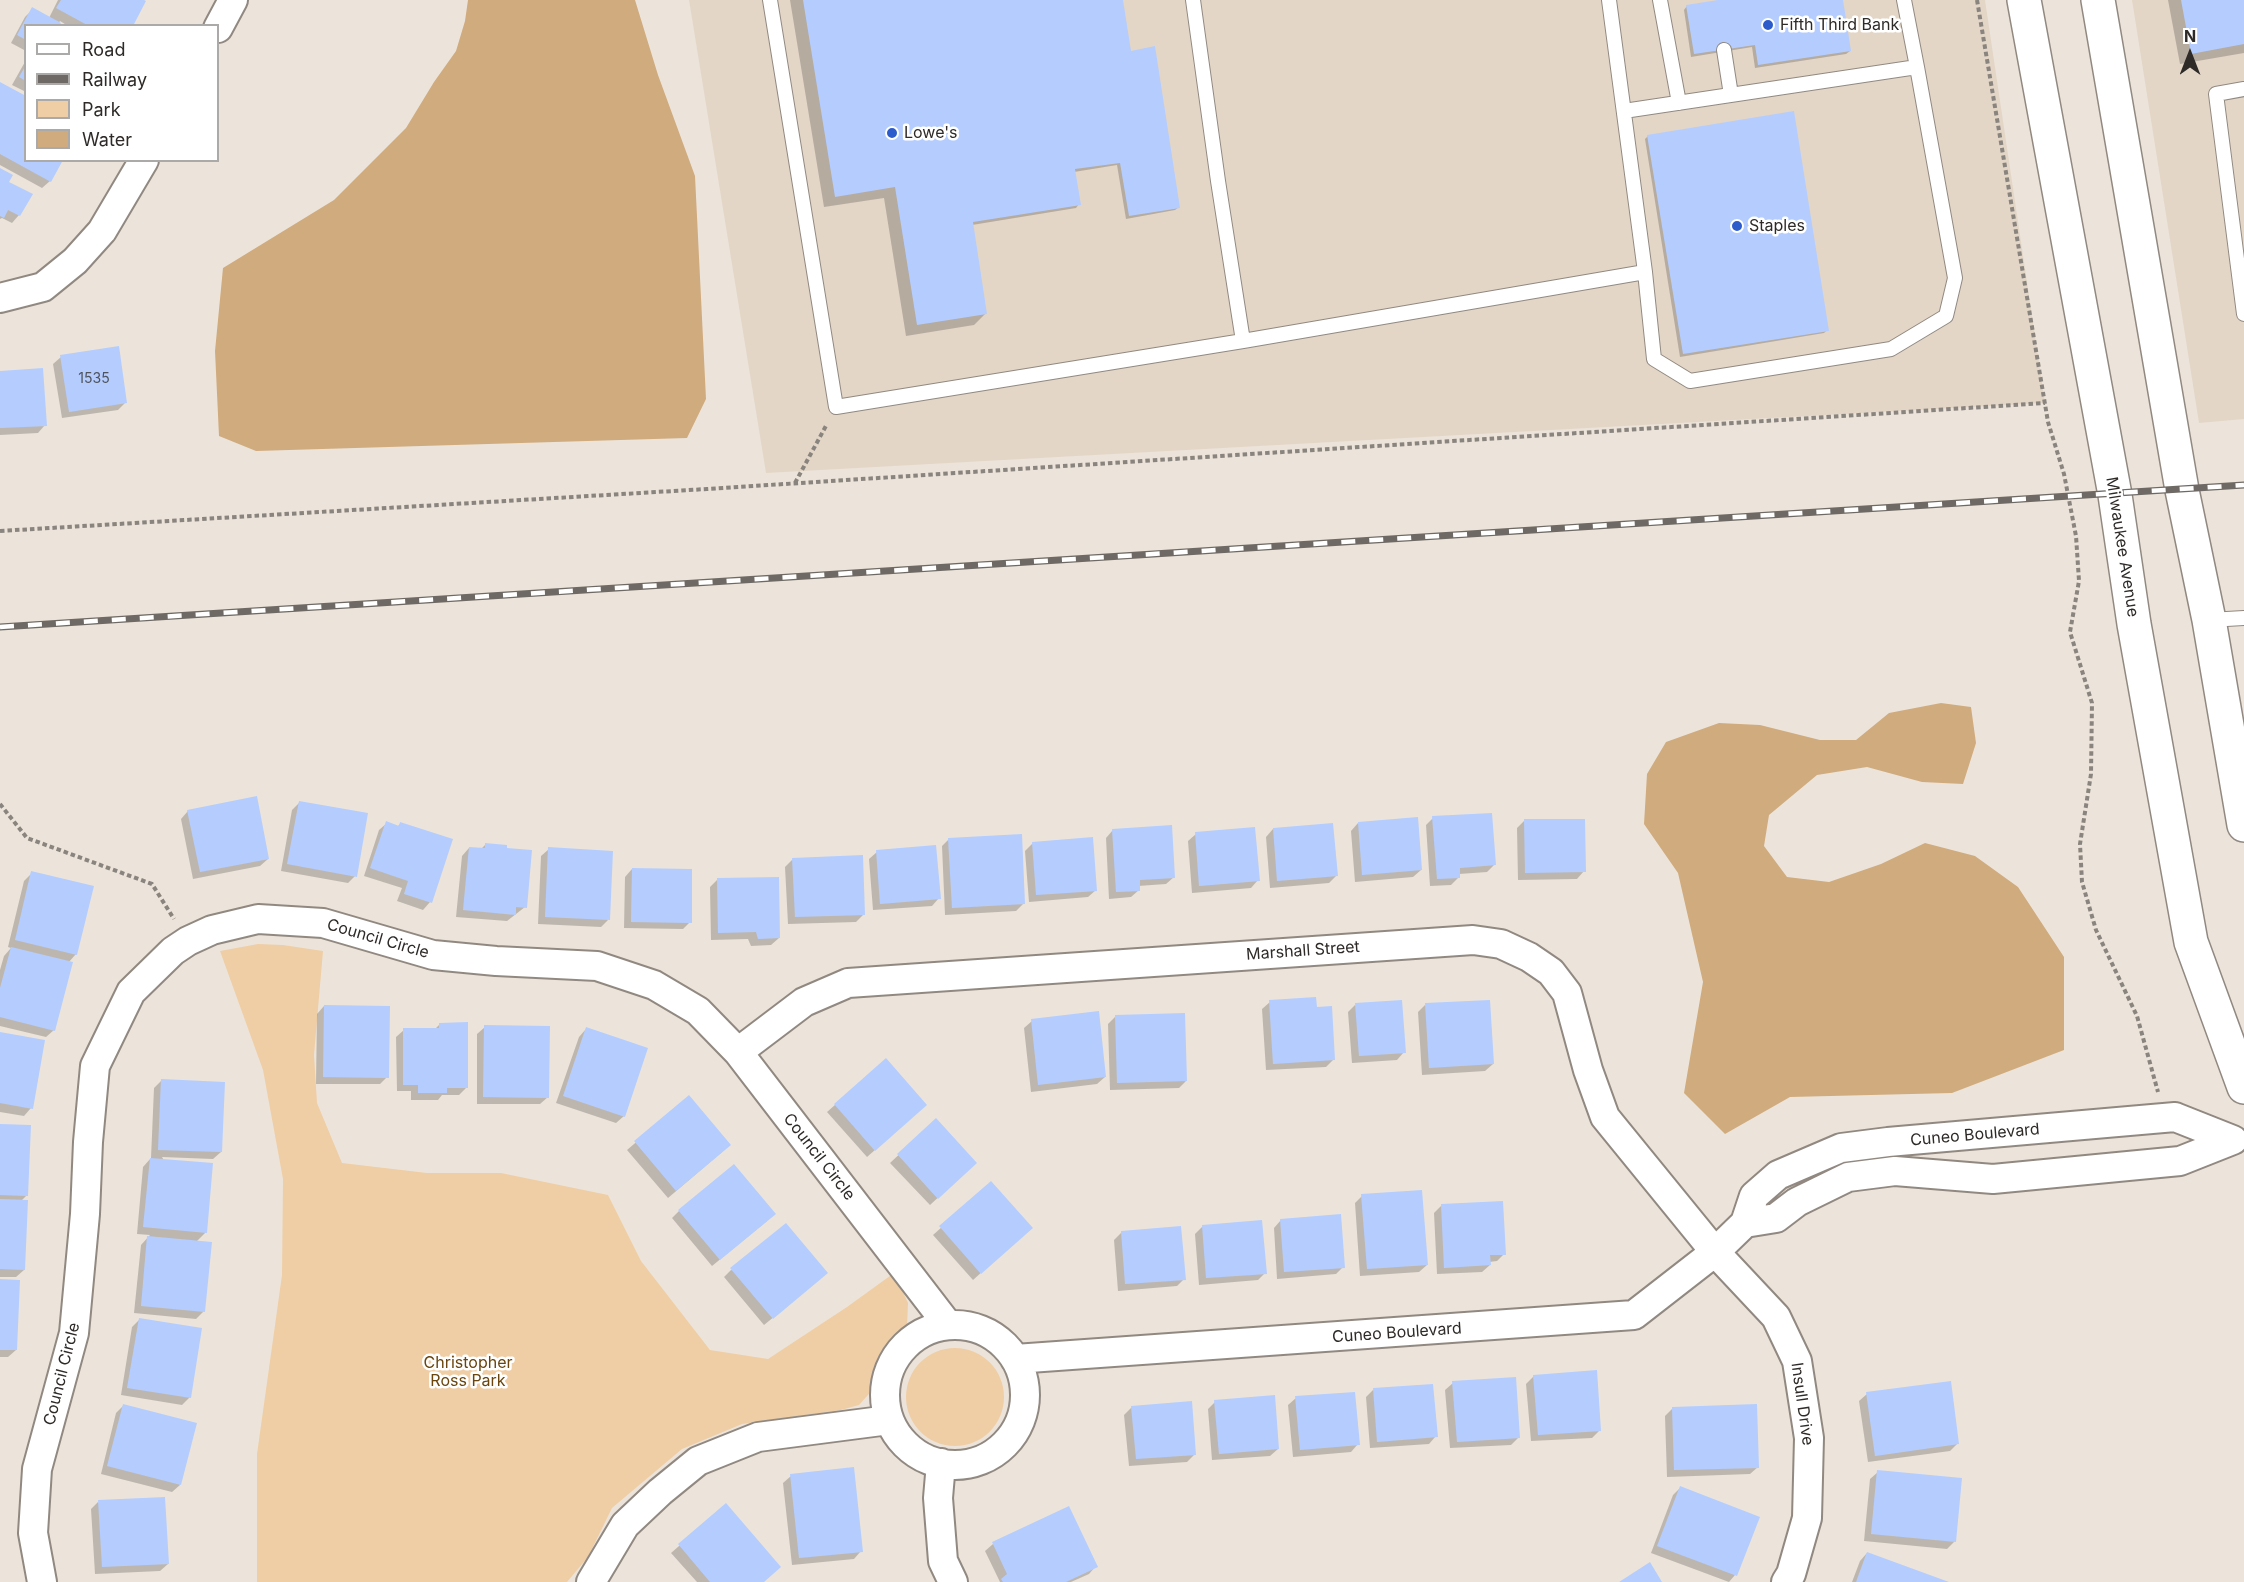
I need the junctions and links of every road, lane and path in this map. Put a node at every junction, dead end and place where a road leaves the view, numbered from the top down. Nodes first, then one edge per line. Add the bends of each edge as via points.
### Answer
1 (233, 0) edge
2 (770, 0) edge
3 (1193, 0) edge
4 (1609, 0) edge
5 (1660, 0) edge
6 (1904, 0) edge
7 (1977, 0) edge
8 (2024, 0) edge
9 (2098, 0) edge
10 (219, 26) edge
11 (1724, 50) dead end
12 (1917, 67) junction
13 (2244, 89) edge
14 (1731, 95) junction
15 (1679, 103) junction
16 (1624, 111) junction
17 (143, 162) edge
18 (1645, 272) junction
19 (0, 298) edge
20 (2244, 314) edge
21 (1243, 341) junction
22 (2045, 403) junction
23 (836, 407) junction
24 (795, 483) junction
25 (0, 531) edge
26 (2244, 618) edge
27 (2209, 620) junction
28 (0, 804) edge
29 (2244, 825) edge
30 (188, 941) junction
31 (738, 1052) junction
32 (2156, 1086) dead end
33 (2244, 1087) edge
34 (1933, 1138) junction
35 (2239, 1140) edge
36 (1936, 1175) junction
37 (1745, 1222) junction
38 (1714, 1252) junction
39 (948, 1325) junction
40 (1015, 1359) junction
41 (889, 1420) junction
42 (941, 1464) junction
43 (42, 1582) edge
44 (591, 1582) edge
45 (953, 1582) edge
46 (1786, 1582) edge

1 - 10 street
2 - 23 lane
3 - 21 lane
4 - 16 lane
5 - 15 lane
6 - 12 lane
7 - 22 path
8 - 33 main road, Milwaukee Avenue via 2115,495 2191,942
9 - 27 main road via 2182,490
11 - 14 lane
12 - 14 lane
12 - 18 lane via 1955,278 1946,316 1891,349 1690,381 1654,359
13 - 20 lane via 2216,94
14 - 15 lane
15 - 16 lane
16 - 18 lane
17 - 19 street via 102,231 75,261 43,287
18 - 21 lane
21 - 23 lane
22 - 24 path
22 - 32 path via 2076,536 2079,581 2070,632 2092,703 2091,774 2080,844 2082,882 2096,930 2138,1016
23 - 24 path
24 - 25 path
26 - 27 lane
27 - 29 main road
28 - 30 path via 27,838 152,884
30 - 31 street, Council Circle via 212,930 258,919 323,922 433,955 597,966 654,985 689,1006
30 - 43 street, Council Circle via 131,992 95,1066 74,1333 38,1469 33,1533
31 - 38 street, Marshall Street via 804,1002 848,983 1473,940 1501,944 1551,972 1567,993 1605,1117
31 - 39 street, Council Circle
34 - 35 street, Cuneo Boulevard via 2175,1117
34 - 36 street
34 - 37 street, Cuneo Boulevard via 1841,1148 1778,1175 1754,1196
35 - 36 street, Cuneo Boulevard via 2180,1161 1993,1179
36 - 37 street, Cuneo Boulevard via 1895,1171 1848,1178 1797,1202 1776,1218
37 - 38 street, Cuneo Boulevard
38 - 40 street, Cuneo Boulevard via 1634,1315
38 - 46 street, Insull Drive via 1776,1317 1797,1361 1809,1438 1807,1518
39 - 40 street via 986,1332 1003,1343
39 - 41 street via 927,1330 909,1341 895,1358 886,1378 884,1399
40 - 42 street via 1023,1378 1025,1398 1022,1417 1012,1435 981,1460
41 - 42 street via 909,1449
41 - 44 street via 758,1437 698,1461 625,1525
42 - 45 street via 938,1498 943,1562

